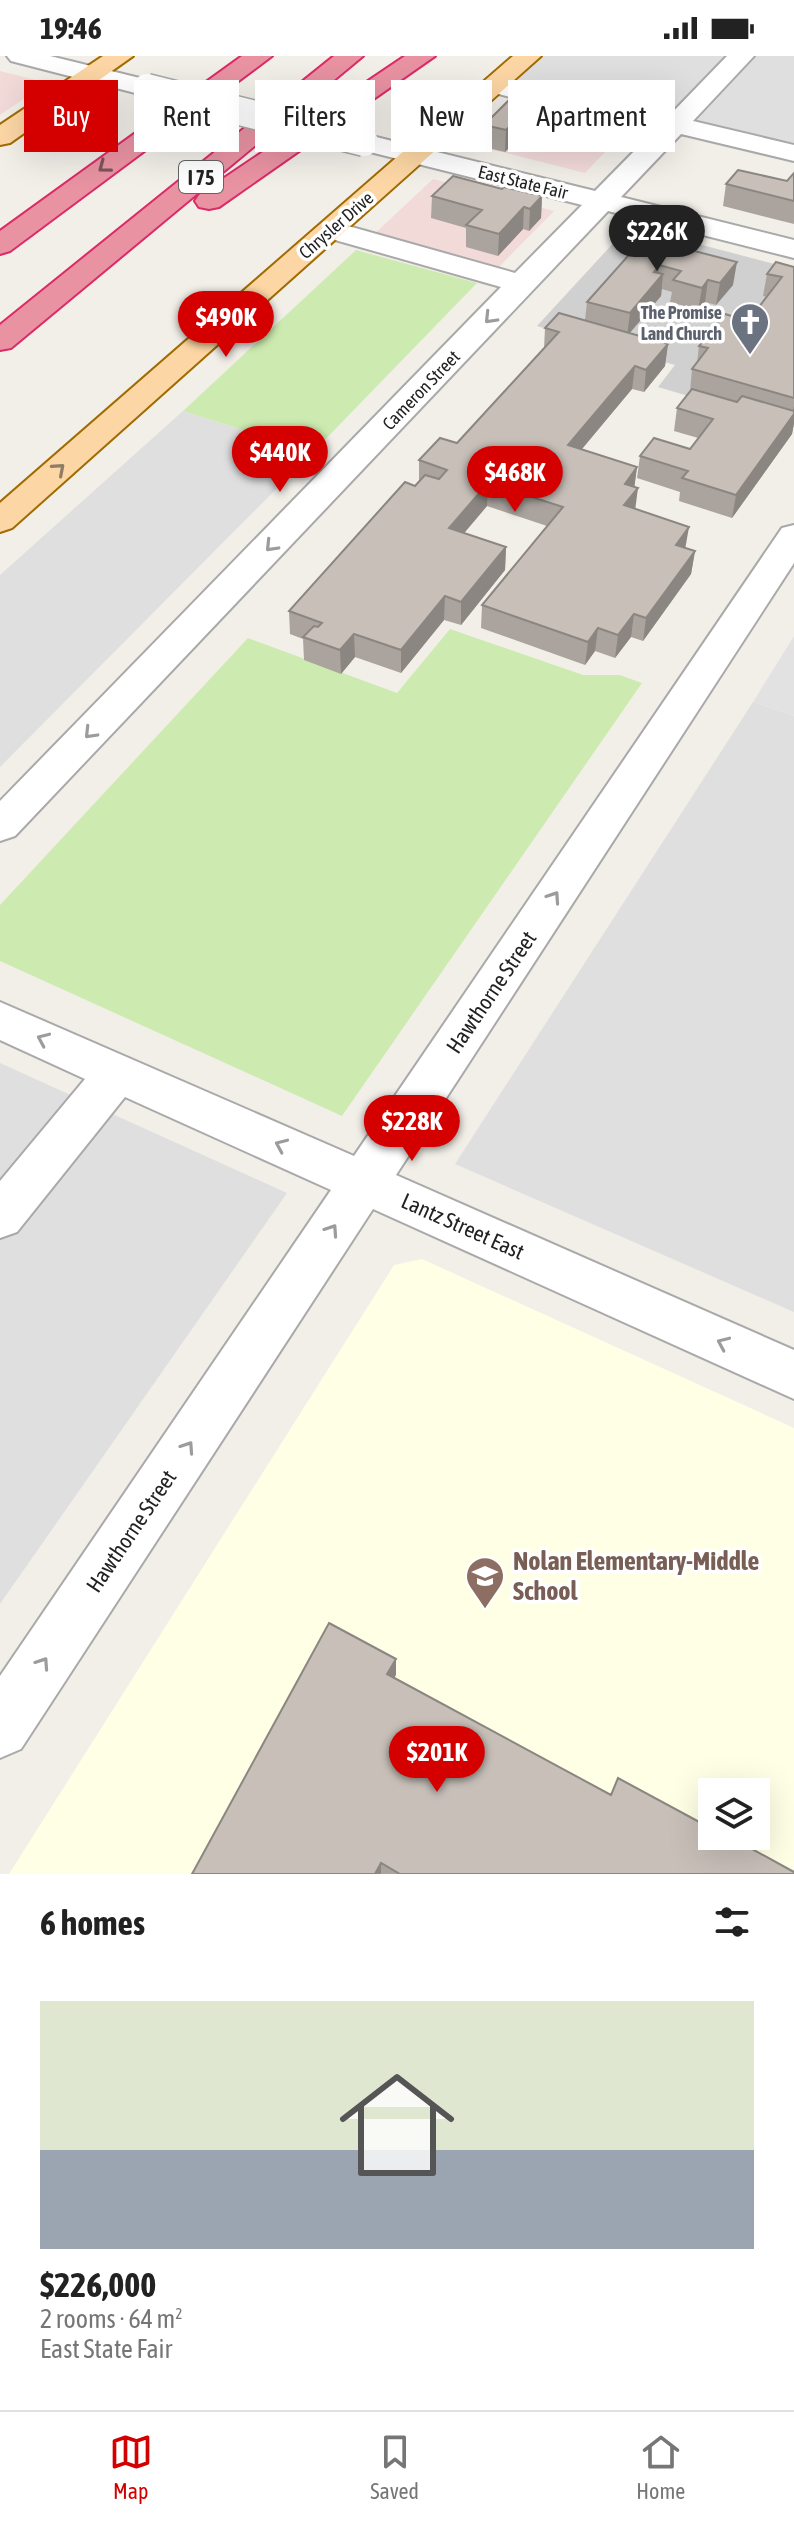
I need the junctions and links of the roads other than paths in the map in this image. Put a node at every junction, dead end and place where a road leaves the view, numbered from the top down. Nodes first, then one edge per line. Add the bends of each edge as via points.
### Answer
1 (20, 56) edge
2 (120, 56) edge
3 (225, 56) edge
4 (259, 56) edge
5 (350, 56) edge
6 (422, 56) edge
7 (528, 56) edge
8 (741, 56) edge
9 (92, 74) junction
10 (195, 80) edge
11 (225, 80) edge
12 (496, 85) junction
13 (508, 88) edge
14 (675, 125) joint
15 (0, 137) edge
16 (134, 145) edge
17 (554, 152) edge
18 (649, 152) edge
19 (794, 153) edge
20 (417, 155) junction
21 (539, 167) junction
22 (602, 202) junction
23 (331, 230) junction
24 (0, 245) edge
25 (794, 249) edge
26 (523, 284) junction
27 (53, 300) junction
28 (0, 341) edge
29 (0, 521) edge
30 (794, 536) edge
31 (0, 826) edge
32 (0, 1020) edge
33 (118, 1072) junction
34 (364, 1182) junction
35 (0, 1217) edge
36 (794, 1375) edge
37 (0, 1728) edge

1 - 9 street, East State Fair
2 - 9 main road
3 - 10 highway
4 - 11 highway
5 - 27 highway, I 75
6 - 27 highway via 237,184
7 - 12 main road, Chrysler Drive
8 - 14 street, Cameron Street
9 - 15 main road
9 - 20 street, East State Fair, bridge
12 - 13 street
12 - 20 main road, Chrysler Drive
14 - 19 street
16 -> 24 highway
17 - 21 street
18 - 22 street, Cameron Street
20 - 21 street, East State Fair
20 - 23 main road, Chrysler Drive
21 - 22 street, East State Fair
22 - 25 street, East State Fair
22 - 26 street, Cameron Street
23 - 26 street
29 -> 23 main road, Chrysler Drive
26 -> 31 street, Cameron Street
27 - 28 highway, I 75
34 -> 30 street, Hawthorne Street
33 -> 32 street, Lantz Street East
34 -> 33 street, Lantz Street East
33 - 35 street
36 -> 34 street, Lantz Street East
37 -> 34 street, Hawthorne Street

